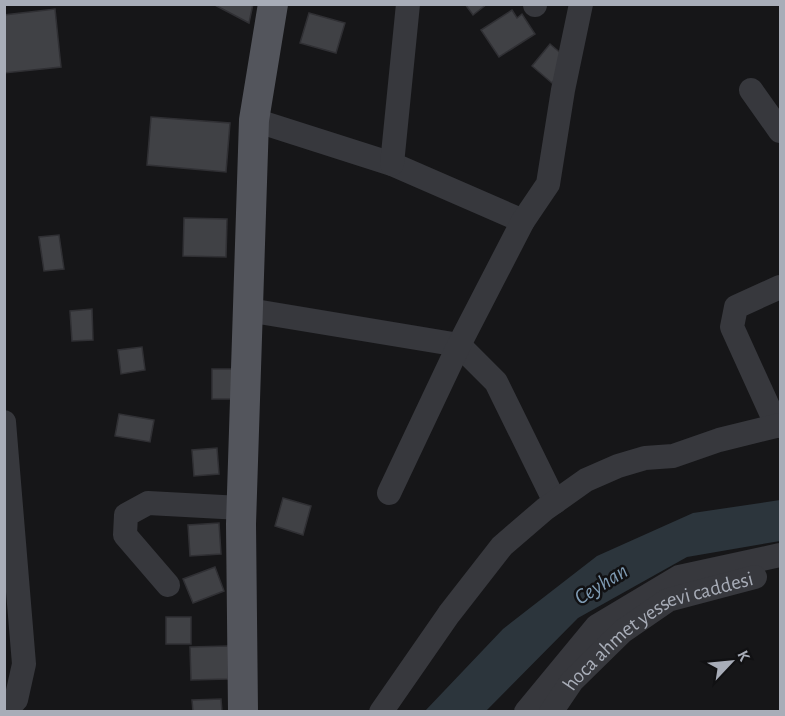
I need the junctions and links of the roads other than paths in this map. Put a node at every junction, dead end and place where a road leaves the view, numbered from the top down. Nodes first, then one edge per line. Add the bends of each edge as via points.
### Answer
1 (273, 4) edge
2 (408, 4) edge
3 (581, 4) edge
4 (751, 90) dead end
5 (254, 120) junction
6 (780, 131) edge
7 (392, 164) junction
8 (523, 221) junction
9 (780, 287) edge
10 (248, 309) junction
11 (459, 345) junction
12 (779, 426) edge
13 (5, 437) edge
14 (389, 493) dead end
15 (555, 502) junction
16 (241, 508) junction
17 (780, 555) edge
18 (780, 571) edge
19 (168, 585) dead end
20 (15, 707) edge
21 (243, 711) edge
22 (381, 711) edge
23 (526, 711) edge
24 (551, 711) edge

1 - 5 main road
2 - 7 street
3 - 8 street via 562,90 548,184
4 - 6 street
5 - 7 street
5 - 10 main road
7 - 8 street
8 - 11 street
9 - 12 street via 736,308 732,327
10 - 11 street
10 - 16 main road
11 - 14 street
11 - 15 street via 496,382
12 - 15 street via 719,440 674,456 645,458 618,466 586,480
13 - 20 street via 24,664
15 - 22 street via 502,546
16 - 19 street via 148,503 126,515 125,535
16 - 21 main road
17 - 23 street via 680,577 597,626
18 - 24 street, hoca ahmet yessevi caddesi via 668,600 623,631 572,681

